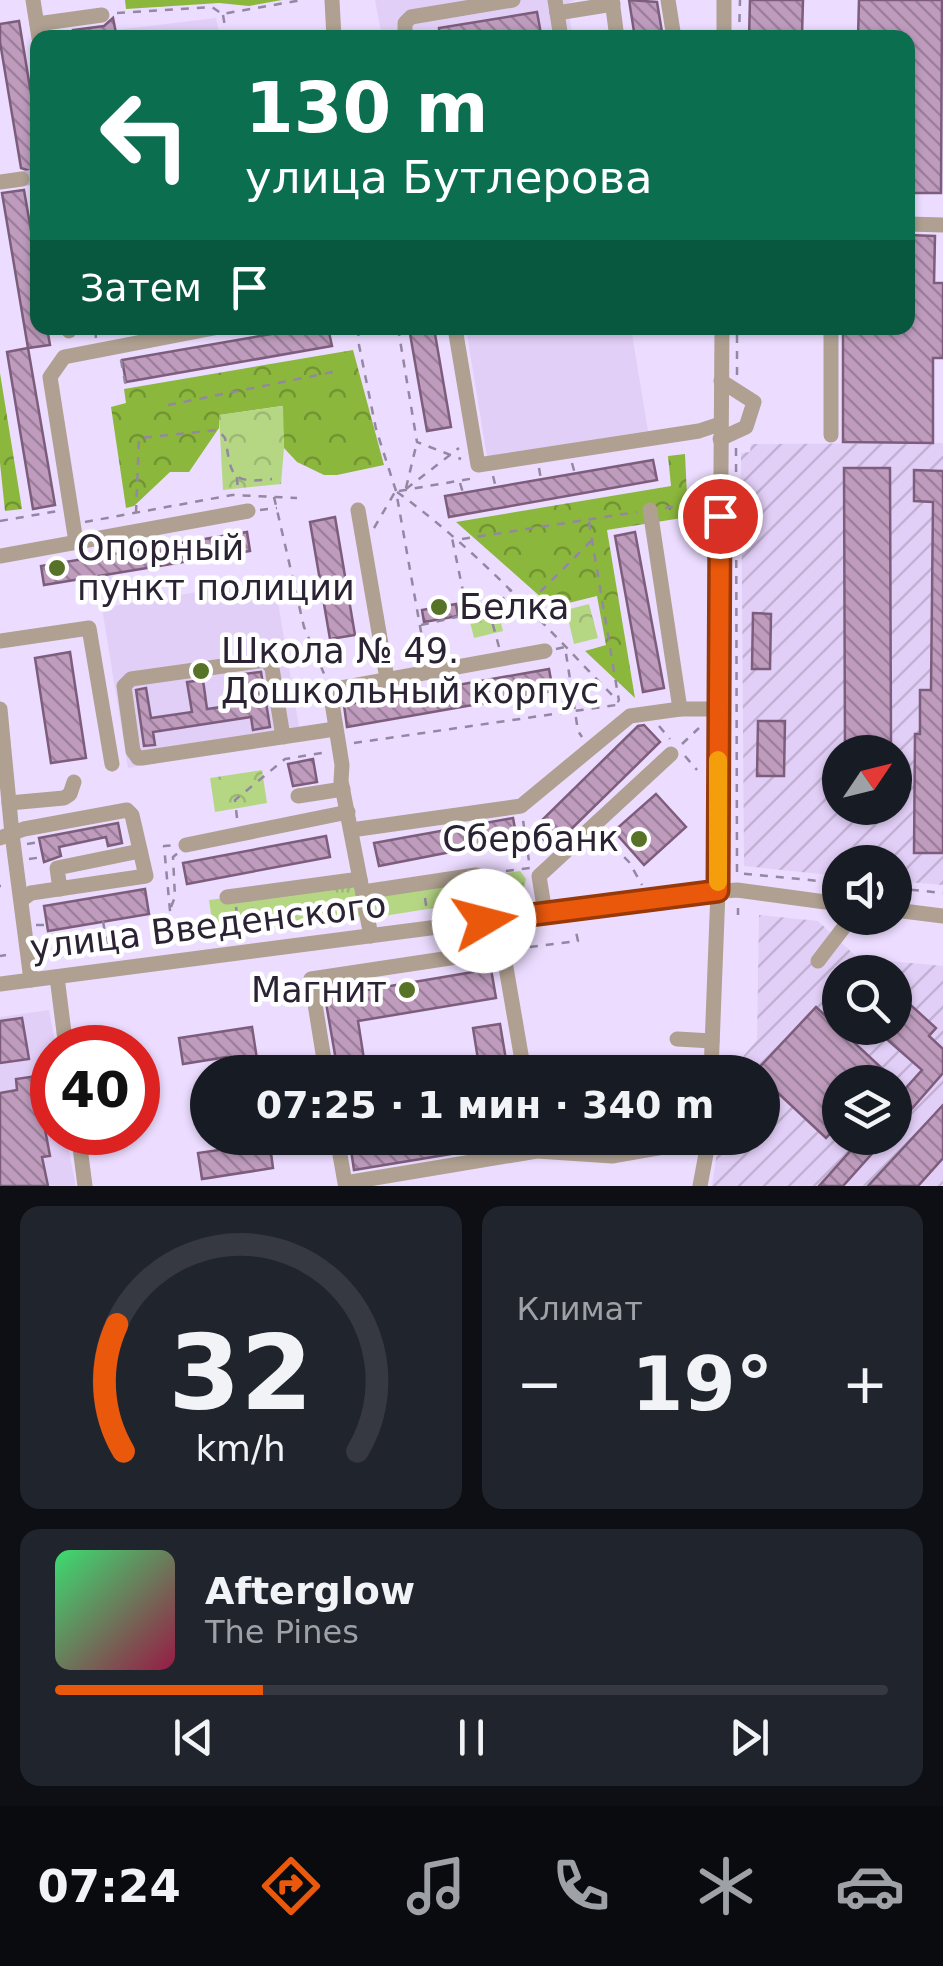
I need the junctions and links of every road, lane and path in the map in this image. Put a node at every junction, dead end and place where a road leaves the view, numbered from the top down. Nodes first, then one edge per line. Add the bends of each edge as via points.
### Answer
1 (33, 0) edge
2 (244, 0) edge
3 (302, 0) edge
4 (332, 0) edge
5 (512, 0) edge
6 (668, 0) edge
7 (724, 0) edge
8 (740, 0) edge
9 (612, 2) edge
10 (556, 7) edge
11 (246, 10) junction
12 (222, 14) junction
13 (102, 15) joint
14 (38, 30) edge
15 (42, 30) edge
16 (225, 30) edge
17 (334, 30) edge
18 (405, 30) edge
19 (616, 30) edge
20 (673, 30) edge
21 (724, 30) edge
22 (739, 30) edge
23 (22, 179) tunnel mouth
24 (0, 182) edge
25 (915, 224) edge
26 (943, 225) edge
27 (165, 335) edge
28 (358, 335) edge
29 (399, 335) edge
30 (455, 335) edge
31 (723, 335) edge
32 (736, 335) edge
33 (831, 335) edge
34 (123, 341) edge
35 (333, 372) dead end
36 (729, 381) junction
37 (126, 388) dead end
38 (168, 405) dead end
39 (726, 435) junction
40 (831, 435) dead end
41 (473, 439) junction
42 (417, 442) junction
43 (450, 454) junction
44 (572, 461) dead end
45 (478, 465) junction
46 (538, 467) dead end
47 (236, 474) junction
48 (493, 474) dead end
49 (575, 474) dead end
50 (272, 479) dead end
51 (541, 480) dead end
52 (460, 481) dead end
53 (496, 488) dead end
54 (396, 491) junction
55 (463, 493) dead end
56 (238, 494) junction
57 (274, 495) junction
58 (297, 498) dead end
59 (698, 503) dead end
60 (278, 508) junction
61 (358, 510) dead end
62 (650, 510) junction
63 (248, 512) joint
64 (136, 513) junction
65 (72, 516) junction
66 (381, 516) dead end
67 (589, 519) junction
68 (0, 521) edge
69 (451, 532) junction
70 (460, 539) junction
71 (593, 540) junction
72 (76, 542) junction
73 (0, 556) edge
74 (512, 588) junction
75 (528, 604) junction
76 (420, 625) junction
77 (0, 641) edge
78 (565, 647) junction
79 (545, 651) dead end
80 (502, 658) junction
81 (428, 672) junction
82 (387, 679) junction
83 (330, 690) junction
84 (620, 703) junction
85 (0, 709) edge
86 (680, 709) junction
87 (718, 709) junction
88 (575, 710) junction
89 (699, 728) dead end
90 (282, 737) junction
91 (583, 738) dead end
92 (338, 741) junction
93 (670, 754) joint
94 (112, 764) dead end
95 (3, 773) edge
96 (74, 782) dead end
97 (343, 788) junction
98 (298, 796) dead end
99 (9, 803) junction
100 (522, 806) junction
101 (348, 812) junction
102 (594, 825) junction
103 (351, 830) junction
104 (239, 832) junction
105 (6, 836) edge
106 (40, 842) dead end
107 (26, 844) dead end
108 (181, 845) junction
109 (629, 848) dead end
110 (140, 851) junction
111 (622, 854) junction
112 (43, 857) dead end
113 (27, 859) dead end
114 (476, 875) junction
115 (822, 881) edge
116 (642, 885) dead end
117 (361, 886) junction
118 (60, 889) junction
119 (912, 890) edge
120 (718, 891) junction
121 (943, 893) edge
122 (231, 896) joint
123 (21, 900) junction
124 (822, 902) edge
125 (482, 906) dead end
126 (738, 908) dead end
127 (170, 910) junction
128 (912, 912) edge
129 (545, 913) junction
130 (738, 915) dead end
131 (943, 916) edge
132 (104, 921) dead end
133 (35, 925) dead end
134 (47, 925) dead end
135 (576, 927) dead end
136 (838, 935) edge
137 (239, 936) dead end
138 (370, 936) junction
139 (174, 943) dead end
140 (503, 950) junction
141 (108, 952) dead end
142 (818, 960) dead end
143 (57, 977) junction
144 (30, 980) junction
145 (0, 984) edge
146 (63, 1025) edge
147 (677, 1039) dead end
148 (712, 1041) junction
149 (323, 1055) edge
150 (521, 1055) edge
151 (712, 1055) edge
152 (81, 1155) edge
153 (340, 1155) edge
154 (481, 1155) edge
155 (706, 1155) edge
156 (85, 1186) edge
157 (700, 1186) edge

1 - 14 street
2 - 11 path
3 - 11 path
4 - 17 street
5 - 18 street via 411,16
6 - 20 street
7 - 21 street
8 - 22 path
9 - 10 street
9 - 19 street
11 - 12 path
12 - 13 path via 212,7
12 - 16 path
13 - 15 street
23 - 24 street
25 - 26 street
27 - 34 street
28 - 54 path
29 - 42 path
30 - 41 street
31 - 36 street
32 - 36 path
33 - 40 street
34 - 37 path
34 - 65 street via 64,357 50,377
35 - 38 path
36 - 39 street
36 - 39 street via 754,402 746,426
39 - 45 street via 699,430
39 - 87 street
39 - 115 path via 737,873
41 - 43 path
41 - 45 street
42 - 43 path
42 - 43 path via 406,490
43 - 45 path
44 - 49 path
46 - 51 path
47 - 50 path
47 - 56 path
47 - 64 path via 218,430 139,438
48 - 53 path
52 - 55 path
54 - 66 path
54 - 69 path
54 - 76 path
56 - 57 path
56 - 64 path
57 - 58 path
57 - 60 path
59 - 62 path
60 - 63 path
60 - 83 path via 304,627
61 - 82 street
62 - 67 path
62 - 86 street
63 - 72 street
64 - 65 path
65 - 68 path
65 - 72 street
67 - 70 path
67 - 71 path
69 - 70 path
69 - 76 path via 466,606 461,616
70 - 74 path
71 - 75 path
71 - 84 path
72 - 73 street
74 - 75 path
74 - 80 path via 490,614
75 - 78 path
76 - 81 path
77 - 94 street via 89,628
78 - 84 path
78 - 88 path
79 - 80 street
80 - 81 street
81 - 82 street
82 - 83 street
83 - 92 street
84 - 88 path
85 - 95 street
86 - 87 street
86 - 100 street via 630,716
87 - 120 street
88 - 91 path
88 - 92 path
89 - 93 path
90 - 90 street via 138,758 124,686 266,660
90 - 92 street
92 - 97 street
92 - 104 path via 285,759 235,800
93 - 102 street
95 - 99 street
96 - 99 street via 64,798
97 - 98 street
97 - 101 street
99 - 105 street
100 - 103 street
100 - 114 path via 530,868
101 - 103 street
101 - 104 street
102 - 111 path
102 - 129 street via 539,876
103 - 117 street
104 - 108 street
105 - 110 street via 127,810
105 - 123 street
106 - 107 path
108 - 127 path via 173,857
108 - 127 path via 164,846
109 - 111 path
110 - 118 street via 57,868
110 - 118 street via 146,876
111 - 116 path
112 - 113 path
114 - 117 street
114 - 125 path
117 - 122 street
117 - 138 street
118 - 123 street
119 - 121 path
120 - 124 street, улица Введенского
120 - 129 street, улица Введенского
120 - 148 street
122 - 137 path
123 - 144 street
126 - 130 path
127 - 139 path
128 - 131 street
129 - 138 street, улица Введенского
132 - 141 path
133 - 134 path
135 - 140 path via 578,941
136 - 142 street
138 - 143 street, улица Введенского
140 - 149 street via 310,980
140 - 150 street
143 - 144 street, улица Введенского
143 - 146 street
144 - 145 street, улица Введенского
147 - 148 street
148 - 151 street
152 - 156 street
153 - 154 street via 345,1182
155 - 157 street

